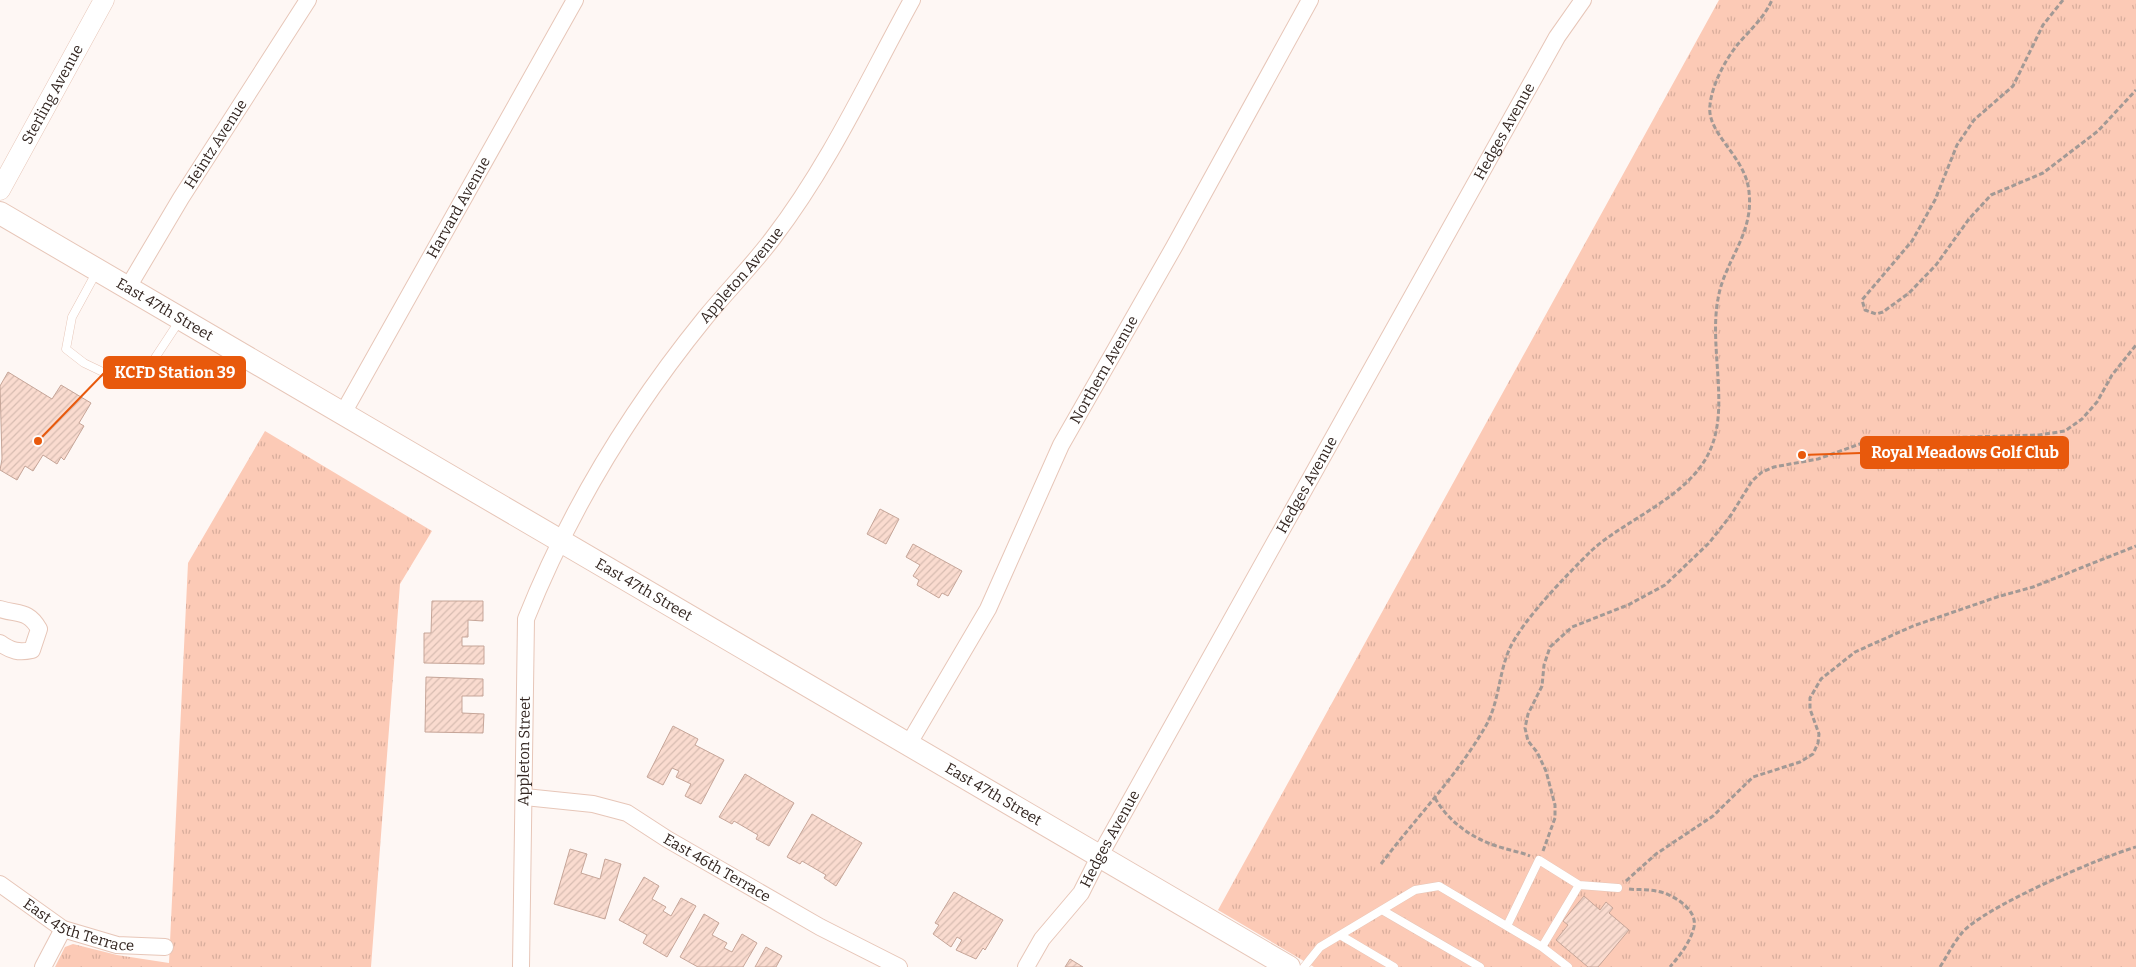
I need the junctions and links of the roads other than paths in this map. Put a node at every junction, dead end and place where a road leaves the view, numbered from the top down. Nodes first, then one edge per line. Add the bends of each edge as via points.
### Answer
1 (104, 0) edge
2 (308, 0) edge
3 (575, 0) edge
4 (912, 0) edge
5 (1310, 0) edge
6 (1583, 0) edge
7 (0, 190) edge
8 (0, 213) edge
9 (97, 271) junction
10 (127, 289) junction
11 (180, 320) junction
12 (342, 415) junction
13 (560, 542) junction
14 (0, 609) edge
15 (0, 643) edge
16 (908, 745) junction
17 (525, 797) junction
18 (1099, 857) junction
19 (0, 884) edge
20 (1579, 885) junction
21 (1618, 888) road end
22 (1382, 910) junction
23 (1507, 926) junction
24 (63, 929) junction
25 (1340, 935) junction
26 (165, 947) dead end
27 (1542, 947) junction
28 (43, 967) edge
29 (521, 967) edge
30 (900, 967) edge
31 (1026, 967) edge
32 (1289, 967) edge
33 (1304, 967) edge
34 (1394, 967) edge
35 (1480, 967) edge
36 (1568, 967) edge

1 - 7 street, Sterling Avenue
2 - 10 street, Heintz Avenue via 181,198
3 - 12 street, Harvard Avenue
4 - 13 street, Appleton Avenue via 815,177 773,238 704,318 661,376 608,458
5 - 16 street, Northern Avenue via 1061,445 988,609
6 - 18 street, Hedges Avenue via 1552,46
8 - 9 main road, East 47th Street
9 - 10 main road, East 47th Street
9 - 11 lane via 72,317 66,348 84,363 128,384 151,364
10 - 11 main road, East 47th Street
11 - 12 main road, East 47th Street
12 - 13 main road, East 47th Street
13 - 16 main road, East 47th Street
13 - 17 street, Appleton Street via 526,619
14 - 15 street via 33,618 39,629 32,650 10,650
16 - 18 main road, East 47th Street
17 - 29 street, Appleton Street
17 - 30 street, East 46th Terrace via 593,804 627,814 820,927
18 - 31 street, Hedges Avenue via 1081,894 1042,938
18 - 32 main road, East 47th Street
19 - 24 street, East 45th Terrace
20 - 21 lane
20 - 23 lane via 1539,860
20 - 27 lane
22 - 23 lane via 1415,890 1440,886
22 - 25 lane
22 - 35 lane
23 - 27 lane
24 - 26 street, East 45th Terrace via 118,945
24 - 28 street
25 - 33 lane via 1320,947
25 - 34 lane
27 - 36 lane

